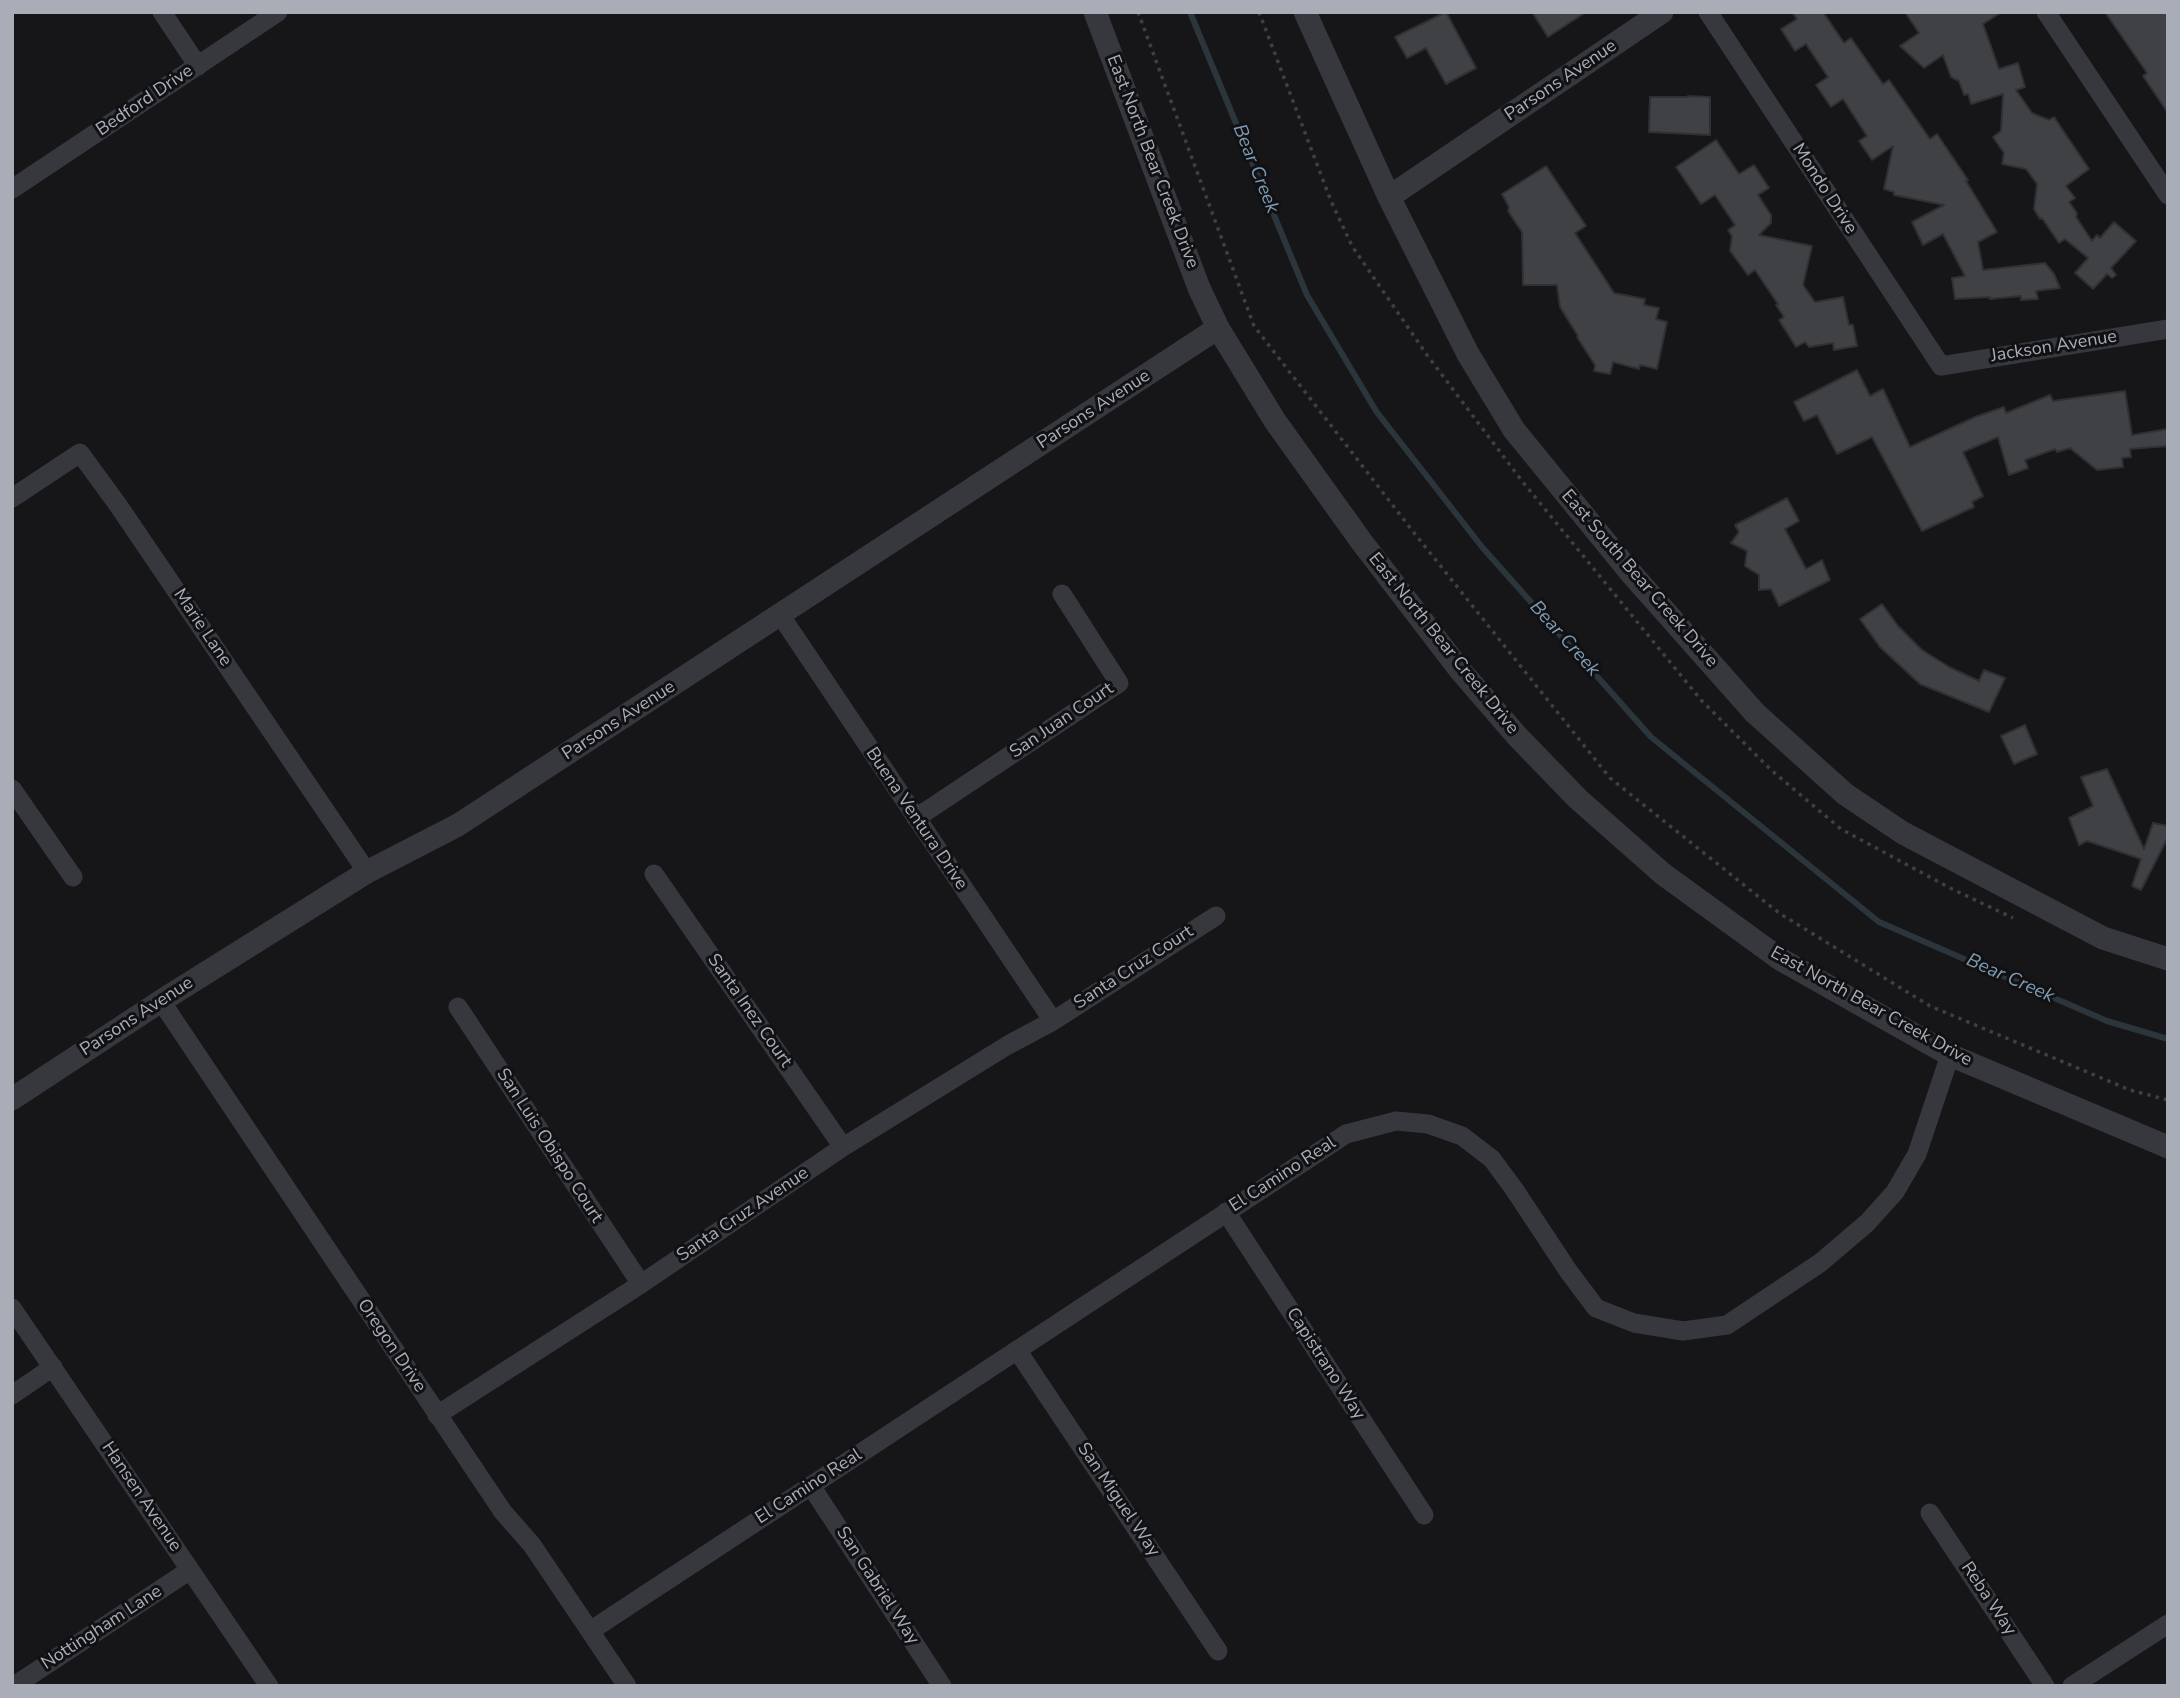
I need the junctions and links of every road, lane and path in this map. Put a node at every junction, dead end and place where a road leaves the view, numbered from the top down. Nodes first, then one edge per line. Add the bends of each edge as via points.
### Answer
1 (162, 12) edge
2 (278, 12) edge
3 (1095, 12) edge
4 (1138, 12) edge
5 (1305, 12) edge
6 (1662, 12) edge
7 (1708, 12) edge
8 (2046, 12) edge
9 (198, 66) junction
10 (12, 189) edge
11 (2168, 195) edge
12 (1389, 197) junction
13 (1218, 328) junction
14 (2168, 329) edge
15 (1941, 366) joint
16 (12, 498) edge
17 (1062, 594) dead end
18 (781, 616) junction
19 (12, 789) edge
20 (916, 818) junction
21 (366, 872) junction
22 (654, 874) dead end
23 (73, 877) dead end
24 (1216, 916) dead end
25 (2168, 959) edge
26 (161, 1001) junction
27 (458, 1007) dead end
28 (1053, 1021) junction
29 (1950, 1055) junction
30 (12, 1099) edge
31 (2168, 1100) edge
32 (843, 1147) junction
33 (2168, 1147) edge
34 (1226, 1212) junction
35 (641, 1284) junction
36 (12, 1308) edge
37 (1017, 1350) junction
38 (53, 1367) junction
39 (12, 1395) edge
40 (437, 1415) junction
41 (811, 1486) junction
42 (1930, 1513) dead end
43 (1424, 1515) dead end
44 (190, 1570) junction
45 (2168, 1624) edge
46 (590, 1631) junction
47 (1218, 1651) dead end
48 (14, 1686) edge
49 (269, 1686) edge
50 (627, 1686) edge
51 (942, 1686) edge
52 (2045, 1686) edge
53 (2072, 1686) edge

1 - 9 street
2 - 9 street, Bedford Drive
3 - 13 street, East North Bear Creek Drive
4 - 31 path via 1254,326 1610,778 1779,913 1930,1006 2130,1090
5 - 12 street, East South Bear Creek Drive
6 - 12 street, Parsons Avenue
7 - 15 street, Mondo Drive
8 - 11 street
9 - 10 street, Bedford Drive
12 - 25 street, East South Bear Creek Drive via 1468,354 1514,430 1630,572 1755,713 1845,794 1903,833 2103,938
13 - 18 street, Parsons Avenue
13 - 29 street, East North Bear Creek Drive via 1275,421 1361,541 1460,670 1577,799 1663,874 1780,959
14 - 15 street, Jackson Avenue
16 - 21 street, Marie Lane via 80,453
17 - 20 street, San Juan Court via 1119,683
18 - 20 street, Buena Ventura Drive
18 - 21 street, Parsons Avenue via 458,825
19 - 23 street
20 - 28 street, Buena Ventura Drive
21 - 26 street, Parsons Avenue
22 - 32 street, Santa Inez Court
24 - 28 street, Santa Cruz Court
26 - 30 street, Parsons Avenue
26 - 40 street, Oregon Drive
27 - 35 street, San Luis Obispo Court
28 - 32 street, Santa Cruz Avenue
29 - 33 street, East North Bear Creek Drive
29 - 34 street, El Camino Real via 1917,1154 1895,1192 1820,1263 1727,1325 1684,1331 1634,1323 1596,1308 1492,1159 1462,1136 1427,1124 1396,1121 1346,1134
32 - 35 street, Santa Cruz Avenue
34 - 37 street, El Camino Real
34 - 43 street, Capistrano Way
35 - 40 street, Santa Cruz Avenue
36 - 38 street, Hansen Avenue
37 - 41 street, El Camino Real
37 - 47 street, San Miguel Way
38 - 39 street
38 - 44 street, Hansen Avenue
40 - 46 street, Oregon Drive
41 - 46 street, El Camino Real
41 - 51 street, San Gabriel Way
42 - 52 street, Reba Way
44 - 48 street, Nottingham Lane
44 - 49 street, Hansen Avenue
45 - 53 street
46 - 50 street, Oregon Drive

